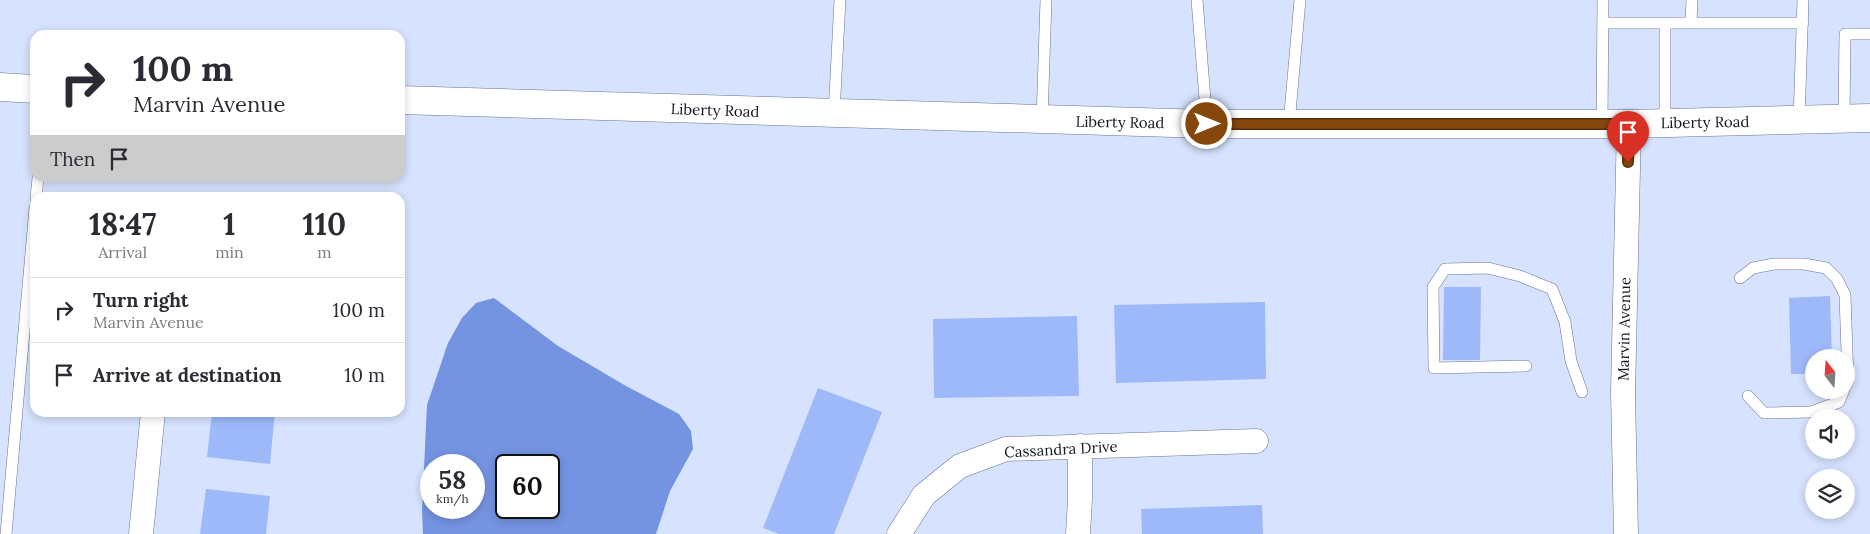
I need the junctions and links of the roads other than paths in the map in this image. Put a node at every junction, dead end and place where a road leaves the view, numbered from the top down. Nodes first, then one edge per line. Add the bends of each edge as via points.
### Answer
1 (840, 0) edge
2 (1046, 0) edge
3 (1197, 0) edge
4 (1300, 0) edge
5 (1603, 0) edge
6 (1692, 0) edge
7 (1803, 0) edge
8 (1603, 23) junction
9 (1665, 23) junction
10 (1691, 23) junction
11 (1802, 23) junction
12 (1870, 34) edge
13 (0, 87) edge
14 (30, 88) edge
15 (405, 100) edge
16 (834, 114) junction
17 (1857, 119) edge
18 (1042, 120) junction
19 (1799, 120) junction
20 (1665, 123) junction
21 (1207, 124) junction
22 (1289, 124) junction
23 (1602, 124) junction
24 (1629, 124) junction
25 (30, 264) edge
26 (1740, 278) dead end
27 (1847, 349) edge
28 (1526, 366) dead end
29 (1582, 392) dead end
30 (1748, 396) dead end
31 (1841, 399) edge
32 (153, 417) edge
33 (1256, 441) dead end
34 (1080, 446) junction
35 (6, 534) edge
36 (141, 534) edge
37 (899, 534) edge
38 (1078, 534) edge
39 (1626, 534) edge

1 - 16 lane
2 - 18 lane
3 - 21 lane
4 - 22 lane
5 - 8 lane
6 - 10 lane
7 - 11 lane
8 - 9 lane
8 - 23 lane
9 - 10 lane
9 - 20 lane
10 - 11 lane
11 - 19 lane
12 - 17 lane via 1845,34
13 - 14 main road
15 - 16 main road, Liberty Road
16 - 18 main road, Liberty Road
17 - 19 main road, Liberty Road
18 - 21 main road, Liberty Road
19 - 20 main road, Liberty Road
20 - 24 main road, Liberty Road
21 - 22 main road, Liberty Road
22 - 23 main road, Liberty Road
23 - 24 main road, Liberty Road
24 - 39 street, Marvin Avenue via 1623,392
25 - 35 lane
26 - 27 lane via 1753,268 1774,264 1826,268 1837,279 1844,295
28 - 29 lane via 1434,368 1433,287 1445,269 1488,268 1552,289 1565,322 1571,361
30 - 31 lane via 1764,412 1811,412
32 - 36 street
33 - 34 street, Cassandra Drive
34 - 37 street, Cassandra Drive via 1006,449 960,466 924,495
34 - 38 street

